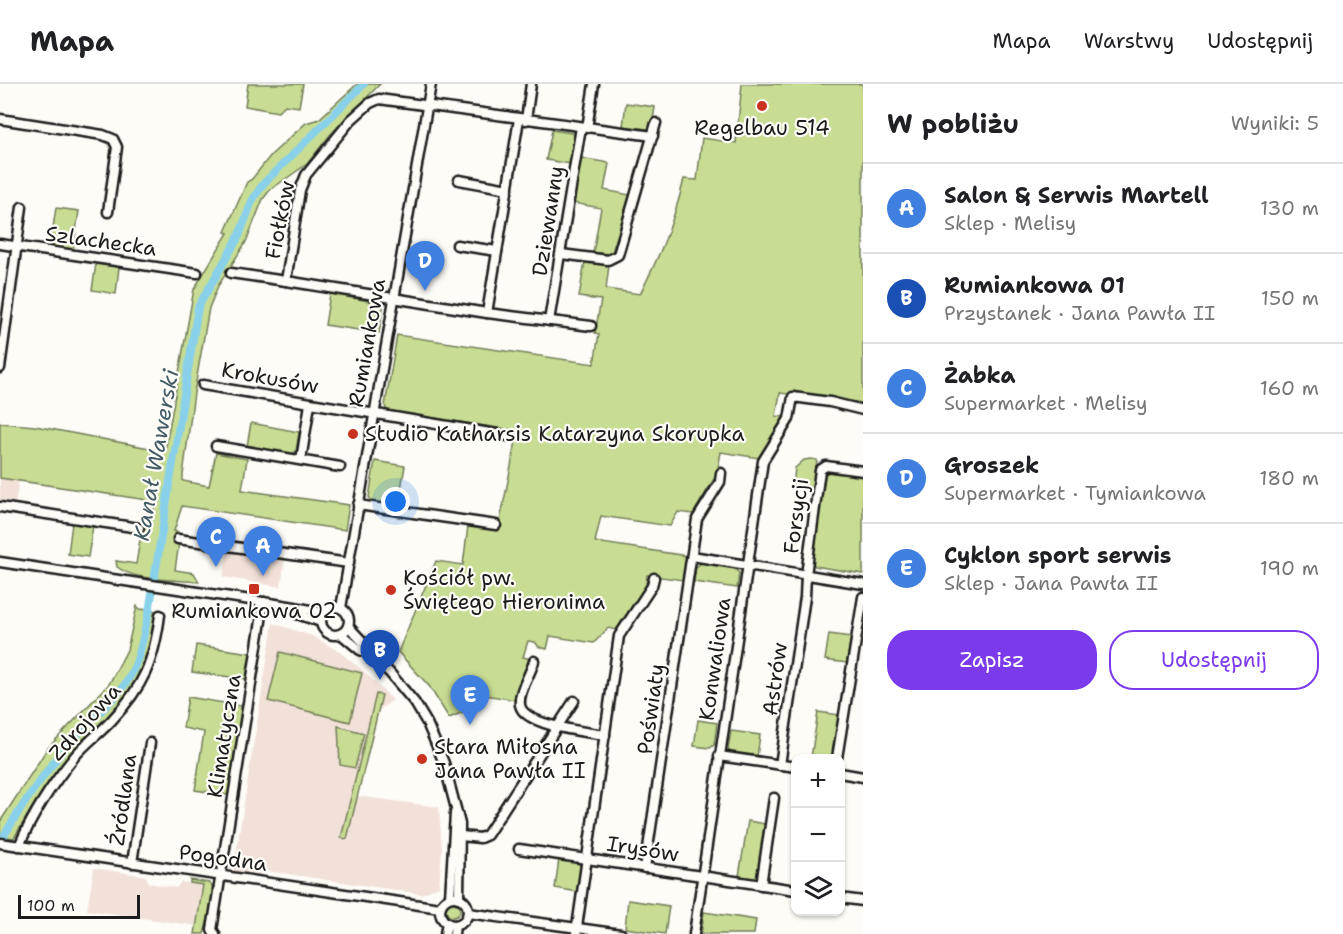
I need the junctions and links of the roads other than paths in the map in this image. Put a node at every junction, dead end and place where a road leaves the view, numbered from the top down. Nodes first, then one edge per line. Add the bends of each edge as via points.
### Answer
1 (431, 84) edge
2 (531, 84) edge
3 (594, 84) edge
4 (427, 105) junction
5 (0, 119) edge
6 (523, 120) junction
7 (656, 123) dead end
8 (584, 127) junction
9 (653, 136) junction
10 (459, 180) dead end
11 (508, 189) junction
12 (22, 207) dead end
13 (108, 212) dead end
14 (0, 244) edge
15 (457, 245) dead end
16 (17, 247) junction
17 (497, 251) junction
18 (561, 254) junction
19 (197, 273) dead end
20 (231, 273) dead end
21 (286, 281) junction
22 (393, 298) junction
23 (487, 313) junction
24 (549, 321) junction
25 (591, 326) dead end
26 (0, 368) edge
27 (203, 385) dead end
28 (310, 404) junction
29 (863, 410) edge
30 (373, 414) junction
31 (508, 436) dead end
32 (216, 446) dead end
33 (301, 460) junction
34 (340, 467) dead end
35 (863, 471) edge
36 (722, 473) dead end
37 (358, 505) junction
38 (0, 507) edge
39 (496, 525) dead end
40 (139, 528) dead end
41 (178, 538) dead end
42 (692, 556) junction
43 (0, 562) edge
44 (348, 563) junction
45 (747, 564) junction
46 (806, 575) junction
47 (654, 578) dead end
48 (863, 584) edge
49 (264, 602) junction
50 (862, 602) edge
51 (340, 608) junction
52 (160, 615) dead end
53 (322, 617) junction
54 (348, 626) junction
55 (340, 634) junction
56 (370, 654) junction
57 (534, 661) dead end
58 (574, 701) dead end
59 (556, 727) junction
60 (605, 735) junction
61 (150, 742) dead end
62 (838, 754) edge
63 (719, 756) junction
64 (780, 765) junction
65 (791, 766) edge
66 (845, 774) edge
67 (863, 777) edge
68 (774, 798) dead end
69 (455, 810) junction
70 (461, 836) junction
71 (2, 844) edge
72 (19, 846) junction
73 (519, 849) dead end
74 (587, 858) junction
75 (132, 863) junction
76 (645, 868) junction
77 (220, 876) junction
78 (702, 876) junction
79 (761, 885) junction
80 (791, 889) edge
81 (454, 897) junction
82 (845, 899) edge
83 (863, 901) edge
84 (440, 908) junction
85 (468, 913) junction
86 (452, 927) edge
87 (577, 931) edge
88 (215, 934) edge
89 (446, 934) edge
90 (621, 934) edge
91 (694, 934) edge

1 - 4 street, Rumiankowa
2 - 6 street
3 - 8 street, Dziewanny
4 - 6 street, Fiołków
4 - 21 street, Fiołków via 379,99 370,103 322,154 300,190
4 - 22 street, Rumiankowa
5 - 13 street via 113,139 117,149
6 - 8 street, Fiołków
6 - 11 street
7 - 9 street
8 - 9 street, Fiołków
8 - 18 street, Dziewanny
9 - 18 street via 618,255 608,260
10 - 11 street
11 - 17 street
12 - 16 street
14 - 16 street, Szlachecka
15 - 17 street
16 - 19 street, Szlachecka
16 - 26 street
17 - 23 street
18 - 24 street, Dziewanny
20 - 21 street, Fiołków
21 - 22 street, Fiołków
22 - 23 street, Fiołków
22 - 30 street, Rumiankowa
23 - 24 street, Fiołków
24 - 25 street, Fiołków
27 - 28 street, Krokusów
28 - 30 street, Krokusów
28 - 33 street
29 - 45 street, Konwaliowa via 792,397 789,420 763,461
30 - 31 street, Krokusów
30 - 37 street, Rumiankowa
32 - 33 street
33 - 34 street
35 - 46 street, Forsycji via 826,466 820,470
36 - 42 street, Poświaty via 697,519
37 - 39 street
37 - 44 street, Rumiankowa
38 - 40 street
41 - 44 street
42 - 45 street
42 - 76 street, Poświaty
43 - 49 street
44 - 51 street, Rumiankowa
45 - 46 street
45 - 63 street, Konwaliowa
46 - 48 street
46 - 64 street, Astrów
47 - 60 street via 620,636
49 - 53 street via 290,608 297,614
49 - 77 street, Klimatyczna
50 - 62 street
51 - 53 street via 331,607
51 - 54 street via 347,613
52 - 72 street, Zdrojowa via 149,666 135,694 70,764
53 - 55 street via 328,633
54 - 55 street
54 - 56 street
55 - 56 street
56 - 69 street via 402,687 427,723 444,763
57 - 59 street via 520,704 524,711
58 - 59 street
59 - 60 street
59 - 70 street via 487,835
60 - 74 street
61 - 75 street, Źródlana
63 - 64 street
63 - 78 street, Konwaliowa
64 - 65 street
66 - 67 street
68 - 79 street
69 - 70 street
69 - 81 street
70 - 81 street
71 - 72 street, Pogodna
72 - 75 street, Pogodna
73 - 74 street, Irysów
74 - 76 street, Irysów
74 - 87 street
75 - 77 street, Pogodna
76 - 78 street, Irysów
77 - 84 street, Pogodna
77 - 88 street, Klimatyczna via 212,930
78 - 79 street, Irysów
78 - 91 street, Konwaliowa
79 - 80 street, Irysów
81 - 84 street via 444,901
81 - 85 street via 465,902
82 - 83 street
84 - 86 street via 441,917
85 - 86 street
85 - 87 street
86 - 89 street
87 - 90 street

